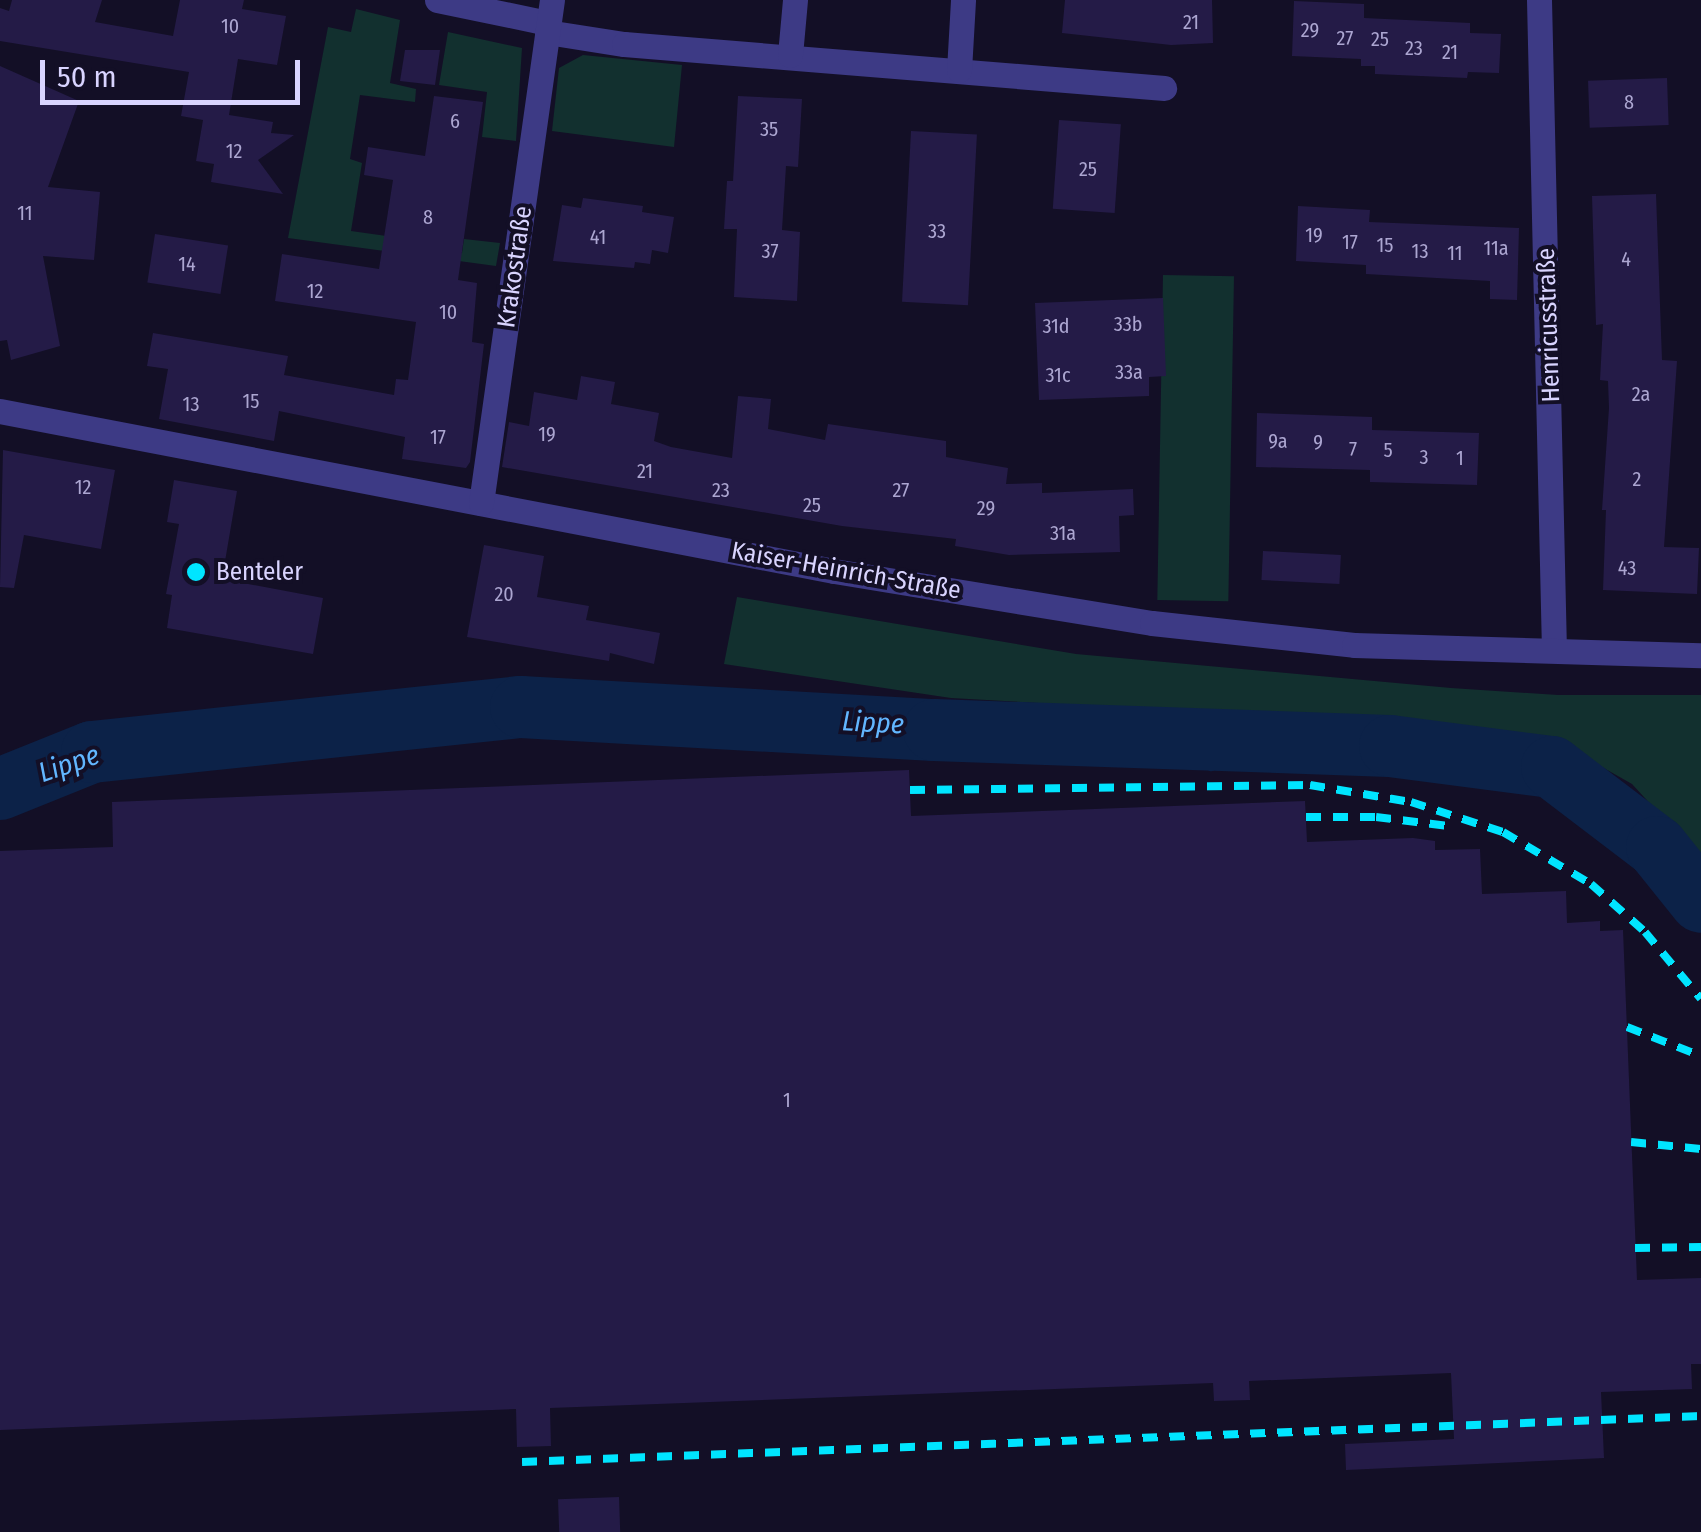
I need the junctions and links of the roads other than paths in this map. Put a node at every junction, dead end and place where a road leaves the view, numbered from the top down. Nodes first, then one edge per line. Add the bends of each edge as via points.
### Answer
1 (437, 0) edge
2 (795, 0) edge
3 (963, 0) edge
4 (1539, 0) edge
5 (549, 18) edge
6 (790, 55) junction
7 (960, 70) junction
8 (1164, 88) dead end
9 (0, 411) edge
10 (481, 502) junction
11 (1554, 650) junction
12 (1701, 654) edge

1 - 5 street
2 - 6 street
3 - 7 street
4 - 11 street, Henricusstraße
5 - 6 street via 624,44
5 - 10 street, Krakostraße
6 - 7 street
7 - 8 street
9 - 10 street, Kaiser-Heinrich-Straße
10 - 11 street, Kaiser-Heinrich-Straße via 834,571 1152,623 1354,645
11 - 12 street, Kaiser-Heinrich-Straße

